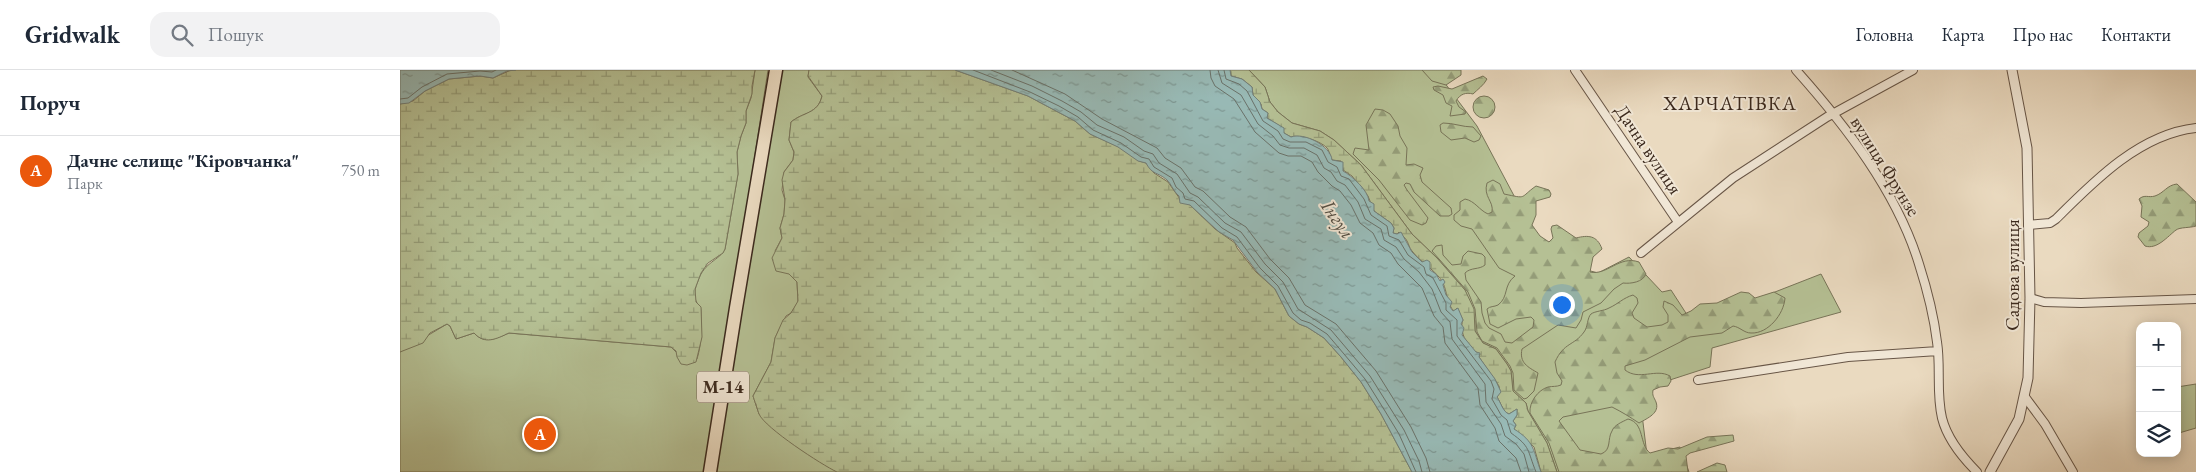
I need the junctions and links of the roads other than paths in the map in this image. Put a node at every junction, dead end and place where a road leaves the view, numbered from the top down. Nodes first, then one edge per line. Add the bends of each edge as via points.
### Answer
1 (776, 70) edge
2 (1575, 70) edge
3 (1796, 70) edge
4 (1913, 70) edge
5 (2012, 70) edge
6 (1834, 113) junction
7 (2196, 128) edge
8 (1678, 222) junction
9 (2028, 225) junction
10 (1640, 253) dead end
11 (2030, 298) junction
12 (2196, 299) edge
13 (1938, 350) junction
14 (1698, 380) dead end
15 (2025, 397) junction
16 (1991, 471) edge
17 (710, 472) edge
18 (1977, 472) edge
19 (2073, 472) edge

1 - 17 highway, М-14
2 - 8 street, Дачна вулиця
3 - 6 street, вулиця Фрунзе
4 - 6 street
5 - 9 street, Садова вулиця via 2028,148
6 - 8 street via 1733,178
6 - 13 street, вулиця Фрунзе via 1894,203 1909,236 1920,266
7 - 9 street via 2136,150 2096,181 2056,219 2050,223
8 - 10 street
9 - 11 street, Садова вулиця
11 - 12 street via 2044,302 2081,303
11 - 15 street, Садова вулиця
13 - 14 street via 1848,357
13 - 18 street, вулиця Фрунзе via 1942,418 1957,448
15 - 16 street, Садова вулиця via 2011,436
15 - 19 street via 2046,424

